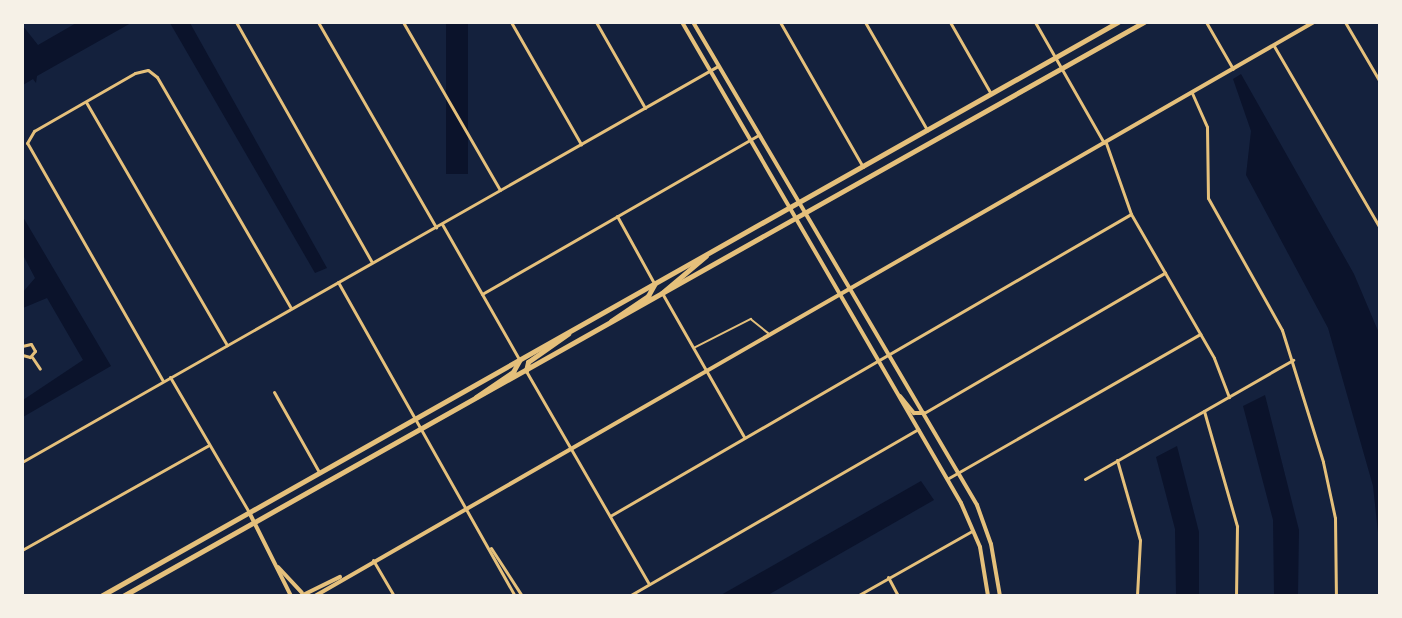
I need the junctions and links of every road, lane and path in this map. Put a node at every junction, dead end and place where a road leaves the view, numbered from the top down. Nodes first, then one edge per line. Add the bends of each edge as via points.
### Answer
1 (236, 22) edge
2 (318, 22) edge
3 (403, 22) edge
4 (511, 22) edge
5 (596, 22) edge
6 (682, 22) edge
7 (693, 22) edge
8 (780, 22) edge
9 (865, 22) edge
10 (950, 22) edge
11 (1035, 22) edge
12 (1118, 22) edge
13 (1144, 22) edge
14 (1206, 22) edge
15 (1314, 22) edge
16 (1345, 22) edge
17 (1109, 25) edge
18 (1274, 46) junction
19 (1056, 58) junction
20 (718, 66) junction
21 (1062, 69) junction
22 (1233, 69) junction
23 (710, 70) junction
24 (1380, 82) edge
25 (1192, 93) junction
26 (991, 94) junction
27 (86, 102) junction
28 (645, 108) junction
29 (927, 130) junction
30 (759, 135) junction
31 (750, 141) junction
32 (1105, 143) junction
33 (581, 144) junction
34 (863, 167) junction
35 (500, 190) junction
36 (799, 202) junction
37 (789, 208) junction
38 (805, 212) junction
39 (1131, 214) junction
40 (617, 216) junction
41 (795, 218) junction
42 (441, 224) junction
43 (436, 227) junction
44 (1380, 228) edge
45 (708, 254) junction
46 (372, 262) junction
47 (1165, 273) junction
48 (338, 282) junction
49 (654, 284) junction
50 (850, 289) junction
51 (662, 293) junction
52 (839, 293) junction
53 (482, 294) junction
54 (291, 308) junction
55 (609, 323) junction
56 (570, 332) junction
57 (768, 333) junction
58 (1200, 334) junction
59 (23, 343) edge
60 (227, 345) junction
61 (693, 348) junction
62 (889, 354) junction
63 (22, 355) edge
64 (32, 357) junction
65 (878, 360) junction
66 (1293, 360) junction
67 (519, 361) junction
68 (705, 368) junction
69 (40, 369) dead end
70 (526, 370) junction
71 (170, 377) junction
72 (163, 381) junction
73 (274, 392) dead end
74 (899, 396) junction
75 (1229, 397) junction
76 (475, 399) junction
77 (1204, 411) junction
78 (924, 413) junction
79 (417, 418) junction
80 (422, 429) junction
81 (918, 429) junction
82 (744, 437) junction
83 (209, 445) junction
84 (570, 447) junction
85 (1116, 460) junction
86 (22, 462) edge
87 (319, 472) junction
88 (958, 473) junction
89 (947, 479) junction
90 (1085, 479) dead end
91 (467, 506) junction
92 (249, 512) junction
93 (610, 516) junction
94 (253, 522) junction
95 (974, 531) junction
96 (491, 548) junction
97 (22, 550) edge
98 (373, 560) junction
99 (277, 566) junction
100 (344, 577) junction
101 (888, 577) junction
102 (649, 584) junction
103 (304, 594) edge
104 (101, 596) edge
105 (123, 596) edge
106 (293, 596) edge
107 (315, 596) edge
108 (394, 596) edge
109 (515, 596) edge
110 (522, 596) edge
111 (629, 596) edge
112 (856, 596) edge
113 (898, 596) edge
114 (988, 596) edge
115 (1000, 596) edge
116 (1137, 596) edge
117 (1236, 596) edge
118 (1336, 596) edge

1 - 46 street
2 - 43 street
3 - 35 street
4 - 33 street
5 - 28 street
6 - 23 street
7 - 20 street
8 - 34 street
9 - 29 street
10 - 26 street
11 - 19 street
12 - 17 main road
13 - 21 main road
14 - 22 street
15 - 18 street
16 - 24 street
17 - 19 main road
18 - 22 street
18 - 44 street
19 - 21 street
19 - 26 main road
20 - 23 street
20 - 30 street
21 - 32 street
21 - 38 main road
22 - 25 street
23 - 28 street
23 - 31 street
25 - 32 street
25 - 66 street via 1208,134 1208,198 1279,323
26 - 29 main road
27 - 54 street via 138,71 154,72
27 - 60 street
27 - 72 street via 31,133 27,145
28 - 33 street
29 - 34 main road
30 - 31 street
30 - 36 street
31 - 37 street
31 - 40 street
32 - 39 street
32 - 50 street
33 - 35 street
34 - 36 main road
35 - 42 street
36 - 37 main road
36 - 38 street
37 - 41 street
37 - 45 main road
38 - 41 main road
38 - 50 street
39 - 47 street
39 - 62 street
40 - 49 street
40 - 53 street
41 - 51 main road
41 - 52 street
42 - 43 street
42 - 53 street
43 - 46 street
45 - 49 main road
45 - 51 main road
46 - 48 street
47 - 58 street
47 - 78 street
48 - 54 street
48 - 79 street
49 - 55 main road via 651,293
49 - 56 main road
50 - 52 street
50 - 62 street
51 - 55 main road
51 - 61 street
52 - 57 street
52 - 65 street
53 - 67 street
54 - 60 street
55 - 70 main road
56 - 67 main road
56 - 70 main road via 528,362
57 - 61 lane via 751,320
57 - 68 street
58 - 75 street
58 - 88 street
59 - 64 street via 34,347
60 - 71 street
61 - 68 street
62 - 65 street
62 - 78 street
63 - 64 street
64 - 69 street
65 - 74 street
65 - 82 street
66 - 75 street
66 - 118 street via 1331,496
67 - 76 main road via 513,372
67 - 79 main road
68 - 82 street
68 - 84 street
70 - 76 main road
70 - 84 street
71 - 72 street
71 - 83 street
72 - 86 street
73 - 87 street
74 - 78 street via 914,413
74 - 81 street
75 - 77 street
76 - 80 main road
77 - 85 street
77 - 117 street via 1237,526
78 - 88 street
79 - 80 street
79 - 87 main road
80 - 91 street
80 - 94 main road
81 - 89 street
81 - 102 street
82 - 93 street
83 - 92 street
83 - 97 street
84 - 91 street
84 - 93 street
85 - 90 street
85 - 116 street via 1141,550
87 - 92 main road
88 - 89 street
88 - 115 street via 988,534
89 - 95 street
91 - 96 street
91 - 98 street
92 - 94 street
92 - 104 main road
93 - 102 street
94 - 99 street
94 - 105 main road
95 - 101 street
95 - 114 street
96 - 109 street
96 - 110 street
98 - 100 street
98 - 108 street
99 - 103 street
99 - 106 street
100 - 103 street
100 - 107 street
101 - 112 street
101 - 113 street
102 - 111 street
103 - 106 street

